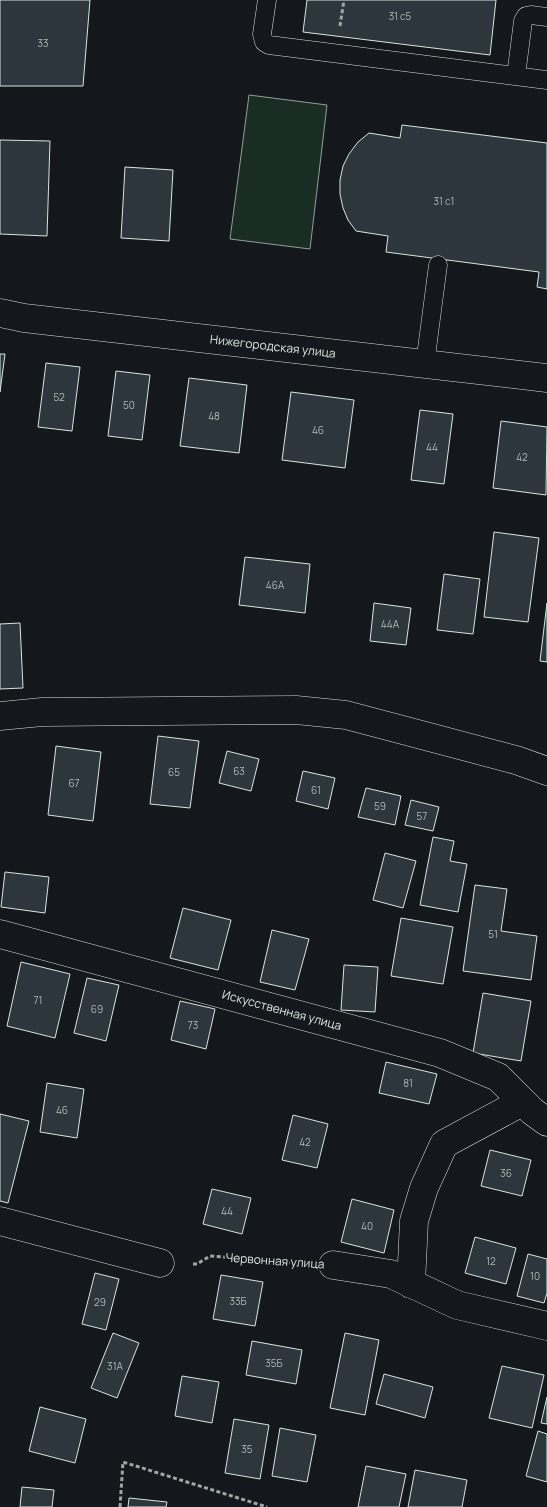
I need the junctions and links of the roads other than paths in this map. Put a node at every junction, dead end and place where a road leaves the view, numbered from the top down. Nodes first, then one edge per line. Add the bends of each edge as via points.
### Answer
1 (267, 0) edge
2 (547, 17) edge
3 (516, 76) junction
4 (547, 80) edge
5 (438, 265) dead end
6 (0, 313) edge
7 (425, 364) junction
8 (547, 378) edge
9 (0, 716) edge
10 (547, 771) edge
11 (0, 934) edge
12 (522, 1102) junction
13 (547, 1122) edge
14 (0, 1221) edge
15 (160, 1263) road end
16 (333, 1265) road end
17 (411, 1284) junction
18 (547, 1326) edge

1 - 3 lane via 262,34 264,42 269,45
2 - 3 lane via 531,15 523,21
3 - 4 lane
5 - 7 lane
6 - 7 street, Нижегородская улица
7 - 8 street, Нижегородская улица
9 - 10 street via 42,712 296,710 338,714
11 - 12 street, Искусственная улица via 440,1053 498,1077
12 - 13 street, Искусственная улица
12 - 17 street via 444,1144 424,1188 414,1221
14 - 15 street
16 - 17 street, Червонная улица via 391,1274
17 - 18 street, Червонная улица via 457,1305

